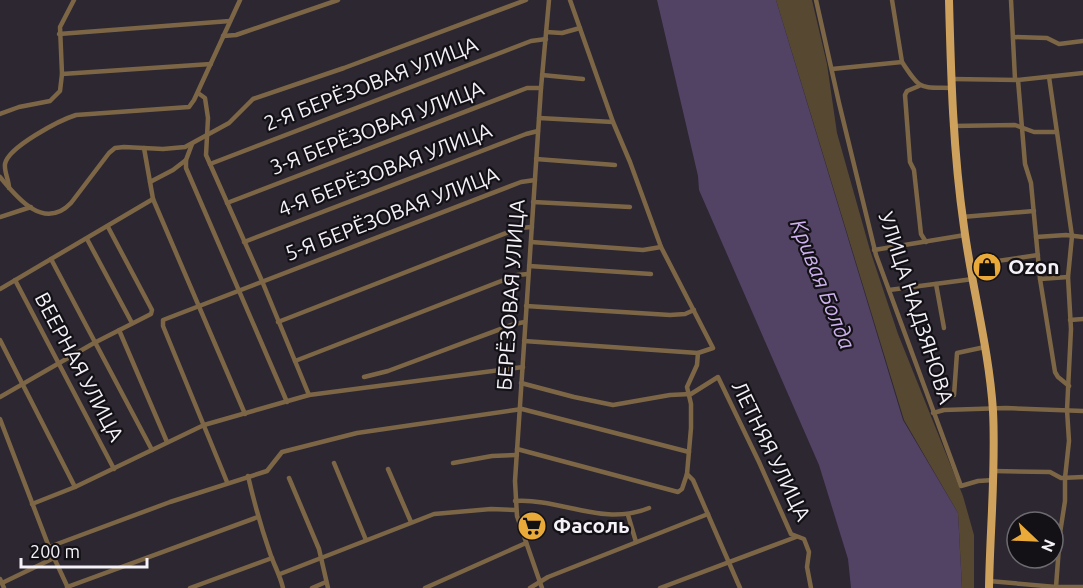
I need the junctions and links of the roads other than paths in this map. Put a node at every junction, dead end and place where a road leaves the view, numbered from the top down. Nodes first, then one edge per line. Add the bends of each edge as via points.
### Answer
1 (74, 0) edge
2 (240, 0) edge
3 (338, 0) edge
4 (526, 0) edge
5 (549, 0) edge
6 (570, 0) edge
7 (816, 0) edge
8 (892, 0) edge
9 (949, 0) edge
10 (1011, 0) edge
11 (230, 21) junction
12 (580, 28) junction
13 (546, 32) junction
14 (59, 34) junction
15 (224, 36) junction
16 (1013, 37) junction
17 (546, 39) junction
18 (1083, 41) edge
19 (902, 62) junction
20 (211, 64) junction
21 (832, 69) junction
22 (1083, 73) edge
23 (62, 74) junction
24 (542, 75) junction
25 (1049, 77) junction
26 (584, 79) dead end
27 (952, 79) junction
28 (1016, 80) junction
29 (919, 86) junction
30 (541, 88) junction
31 (952, 88) junction
32 (198, 93) junction
33 (0, 114) edge
34 (539, 118) junction
35 (612, 122) junction
36 (952, 126) junction
37 (1022, 128) junction
38 (538, 131) junction
39 (1058, 132) junction
40 (206, 136) junction
41 (192, 144) junction
42 (144, 148) junction
43 (536, 159) junction
44 (186, 160) junction
45 (210, 164) junction
46 (615, 165) dead end
47 (0, 177) edge
48 (535, 180) junction
49 (150, 182) junction
50 (9, 188) junction
51 (153, 199) junction
52 (533, 202) junction
53 (227, 203) junction
54 (31, 207) junction
55 (630, 207) dead end
56 (1034, 211) junction
57 (0, 217) edge
58 (962, 218) junction
59 (108, 227) junction
60 (532, 227) junction
61 (965, 235) junction
62 (1072, 236) junction
63 (1036, 237) junction
64 (1083, 237) edge
65 (87, 239) junction
66 (244, 242) junction
67 (926, 242) junction
68 (531, 243) junction
69 (661, 247) junction
70 (874, 250) junction
71 (1038, 255) junction
72 (51, 259) junction
73 (970, 265) junction
74 (529, 266) junction
75 (528, 274) junction
76 (651, 274) dead end
77 (1068, 277) junction
78 (973, 279) junction
79 (1040, 279) junction
80 (15, 280) junction
81 (262, 281) junction
82 (936, 284) junction
83 (0, 289) edge
84 (889, 290) junction
85 (239, 291) junction
86 (200, 305) junction
87 (526, 306) junction
88 (694, 310) junction
89 (1083, 319) edge
90 (1070, 320) junction
91 (278, 321) junction
92 (525, 322) junction
93 (132, 323) junction
94 (944, 328) dead end
95 (119, 330) junction
96 (0, 339) edge
97 (524, 341) junction
98 (94, 343) junction
99 (985, 347) junction
100 (698, 353) junction
101 (295, 361) junction
102 (59, 363) junction
103 (523, 367) junction
104 (364, 376) dead end
105 (521, 382) junction
106 (23, 385) junction
107 (1069, 386) junction
108 (687, 394) junction
109 (309, 395) junction
110 (954, 395) dead end
111 (0, 397) edge
112 (287, 402) junction
113 (520, 409) junction
114 (993, 409) junction
115 (1067, 411) junction
116 (1083, 411) edge
117 (933, 413) junction
118 (245, 414) junction
119 (0, 419) edge
120 (204, 425) junction
121 (167, 442) junction
122 (517, 449) junction
123 (152, 450) junction
124 (689, 452) junction
125 (517, 455) junction
126 (334, 463) dead end
127 (453, 463) dead end
128 (114, 469) junction
129 (388, 469) dead end
130 (994, 471) junction
131 (687, 474) junction
132 (248, 476) junction
133 (1083, 477) edge
134 (289, 478) dead end
135 (1065, 478) junction
136 (994, 480) junction
137 (227, 482) junction
138 (75, 487) junction
139 (516, 501) junction
140 (32, 504) junction
141 (649, 508) dead end
142 (516, 510) junction
143 (708, 514) junction
144 (628, 515) junction
145 (258, 518) junction
146 (411, 522) junction
147 (796, 537) junction
148 (366, 540) junction
149 (636, 542) junction
150 (526, 543) junction
151 (49, 547) junction
152 (321, 557) junction
153 (54, 558) junction
154 (272, 558) junction
155 (730, 562) junction
156 (280, 574) junction
157 (540, 582) junction
158 (2, 583) edge
159 (989, 584) edge
160 (327, 585) edge
161 (68, 587) edge
162 (1056, 587) edge
163 (1083, 587) edge
164 (190, 588) edge
165 (283, 588) edge
166 (312, 588) edge
167 (425, 588) edge
168 (530, 588) edge
169 (542, 588) edge
170 (660, 588) edge
171 (740, 588) edge
172 (811, 588) edge

1 - 14 street
2 - 11 street
3 - 15 street
4 - 40 street via 253,99 229,123
5 - 13 street, БЕРЁЗОВАЯ УЛИЦА
6 - 12 street
7 - 21 street, УЛИЦА НАДЗЯНОВА
8 - 19 street
9 - 27 main road
10 - 16 street
11 - 14 street
11 - 15 street
12 - 13 street
12 - 35 street
13 - 17 street, БЕРЁЗОВАЯ УЛИЦА
14 - 23 street
15 - 20 street
16 - 18 street via 1047,38 1059,44
16 - 28 street
17 - 24 street, БЕРЁЗОВАЯ УЛИЦА
17 - 45 street, 2-Я БЕРЁЗОВАЯ УЛИЦА via 531,41
19 - 21 street
19 - 29 street
20 - 23 street
20 - 32 street
21 - 70 street, УЛИЦА НАДЗЯНОВА
22 - 25 street
23 - 33 street via 60,91 50,101
24 - 26 street
24 - 30 street, БЕРЁЗОВАЯ УЛИЦА
25 - 28 street
25 - 39 street
27 - 28 street
27 - 31 main road
28 - 37 street
29 - 31 street
29 - 67 street via 905,95 910,162 921,234
30 - 34 street, БЕРЁЗОВАЯ УЛИЦА
30 - 53 street, 3-Я БЕРЁЗОВАЯ УЛИЦА via 527,88
31 - 36 main road
32 - 40 street via 206,98
32 - 50 street via 189,107 76,115 57,122 11,153 5,166
34 - 35 street
34 - 38 street, БЕРЁЗОВАЯ УЛИЦА
35 - 69 street
36 - 37 street
36 - 58 main road
37 - 39 street
37 - 56 street
38 - 43 street, БЕРЁЗОВАЯ УЛИЦА
38 - 66 street, 4-Я БЕРЁЗОВАЯ УЛИЦА
39 - 62 street
40 - 41 street
40 - 45 street
41 - 42 street via 177,149
41 - 44 street
42 - 49 street
42 - 54 street via 115,148 108,153 65,210 47,215
43 - 46 street
43 - 48 street, БЕРЁЗОВАЯ УЛИЦА
44 - 49 street
44 - 85 street via 186,168
45 - 53 street
47 - 50 street
48 - 52 street, БЕРЁЗОВАЯ УЛИЦА
48 - 81 street, 5-Я БЕРЁЗОВАЯ УЛИЦА via 520,182
49 - 51 street
50 - 54 street
51 - 59 street
51 - 86 street
52 - 55 street
52 - 60 street, БЕРЁЗОВАЯ УЛИЦА
53 - 66 street
54 - 57 street
56 - 58 street
56 - 63 street
58 - 61 main road
59 - 65 street
59 - 93 street via 152,310 150,316
60 - 68 street, БЕРЁЗОВАЯ УЛИЦА
60 - 91 street via 519,228
61 - 67 street
61 - 73 main road
62 - 63 street
62 - 64 street
62 - 77 street
63 - 71 street
65 - 72 street
65 - 93 street
66 - 81 street
67 - 70 street
68 - 69 street via 643,250
68 - 74 street, БЕРЁЗОВАЯ УЛИЦА
69 - 88 street
70 - 84 street, УЛИЦА НАДЗЯНОВА
71 - 73 street
71 - 79 street
72 - 80 street
72 - 98 street
73 - 78 main road
74 - 75 street, БЕРЁЗОВАЯ УЛИЦА
74 - 76 street
75 - 87 street, БЕРЁЗОВАЯ УЛИЦА
75 - 101 street
77 - 79 street
77 - 90 street
78 - 82 street
78 - 99 main road
79 - 107 street via 1053,365 1058,377
80 - 83 street
80 - 102 street, ВЕЕРНАЯ УЛИЦА
81 - 85 street, 5-Я БЕРЁЗОВАЯ УЛИЦА
81 - 91 street
82 - 84 street
82 - 94 street
84 - 117 street, УЛИЦА НАДЗЯНОВА
85 - 86 street, 5-Я БЕРЁЗОВАЯ УЛИЦА
85 - 112 street
86 - 118 street
86 - 120 street, 5-Я БЕРЁЗОВАЯ УЛИЦА via 163,320 163,326
87 - 88 street via 670,315
87 - 92 street, БЕРЁЗОВАЯ УЛИЦА
88 - 100 street via 713,348
89 - 90 street
90 - 107 street
91 - 101 street
92 - 97 street, БЕРЁЗОВАЯ УЛИЦА
92 - 104 street
93 - 95 street
95 - 98 street
95 - 121 street
96 - 106 street
97 - 100 street
97 - 103 street, БЕРЁЗОВАЯ УЛИЦА
98 - 102 street
98 - 123 street
99 - 110 street via 957,353
99 - 114 main road
100 - 108 street
101 - 109 street
102 - 106 street
102 - 128 street, ВЕЕРНАЯ УЛИЦА
103 - 105 street, БЕРЁЗОВАЯ УЛИЦА
103 - 109 street
105 - 108 street via 613,405
105 - 113 street, БЕРЁЗОВАЯ УЛИЦА
106 - 111 street
106 - 138 street
107 - 115 street
108 - 124 street via 692,412
108 - 147 street, ЛЕТНЯЯ УЛИЦА via 718,377 791,534
109 - 112 street
112 - 118 street
113 - 122 street, БЕРЁЗОВАЯ УЛИЦА
113 - 124 street
113 - 132 street via 343,436 282,452 270,468
114 - 115 street
114 - 117 street
114 - 130 main road
115 - 116 street
115 - 135 street
117 - 136 street, УЛИЦА НАДЗЯНОВА via 961,486
118 - 120 street
119 - 140 street
120 - 121 street
120 - 137 street
121 - 123 street
122 - 125 street, БЕРЁЗОВАЯ УЛИЦА
122 - 131 street via 678,492
123 - 128 street
124 - 131 street
125 - 127 street
125 - 139 street, БЕРЁЗОВАЯ УЛИЦА
126 - 148 street
128 - 138 street
129 - 146 street
130 - 135 street via 1050,472
130 - 136 main road
131 - 143 street
132 - 137 street
132 - 145 street
133 - 135 street
134 - 152 street
135 - 162 street
136 - 159 main road
137 - 151 street
138 - 140 street
139 - 142 street, БЕРЁЗОВАЯ УЛИЦА
139 - 144 street
140 - 151 street
141 - 144 street
142 - 146 street via 434,514
142 - 150 street, БЕРЁЗОВАЯ УЛИЦА
143 - 149 street
143 - 155 street
144 - 149 street
145 - 154 street
145 - 161 street
146 - 148 street
147 - 155 street
147 - 172 street via 804,540 809,552 807,572
148 - 152 street
149 - 157 street
150 - 157 street, БЕРЁЗОВАЯ УЛИЦА
150 - 167 street
151 - 153 street
152 - 156 street
152 - 160 street
153 - 158 street
153 - 161 street
154 - 156 street
154 - 164 street
155 - 170 street
155 - 171 street
156 - 165 street
157 - 168 street
157 - 169 street, БЕРЁЗОВАЯ УЛИЦА
159 - 162 street
160 - 166 street
162 - 163 street

